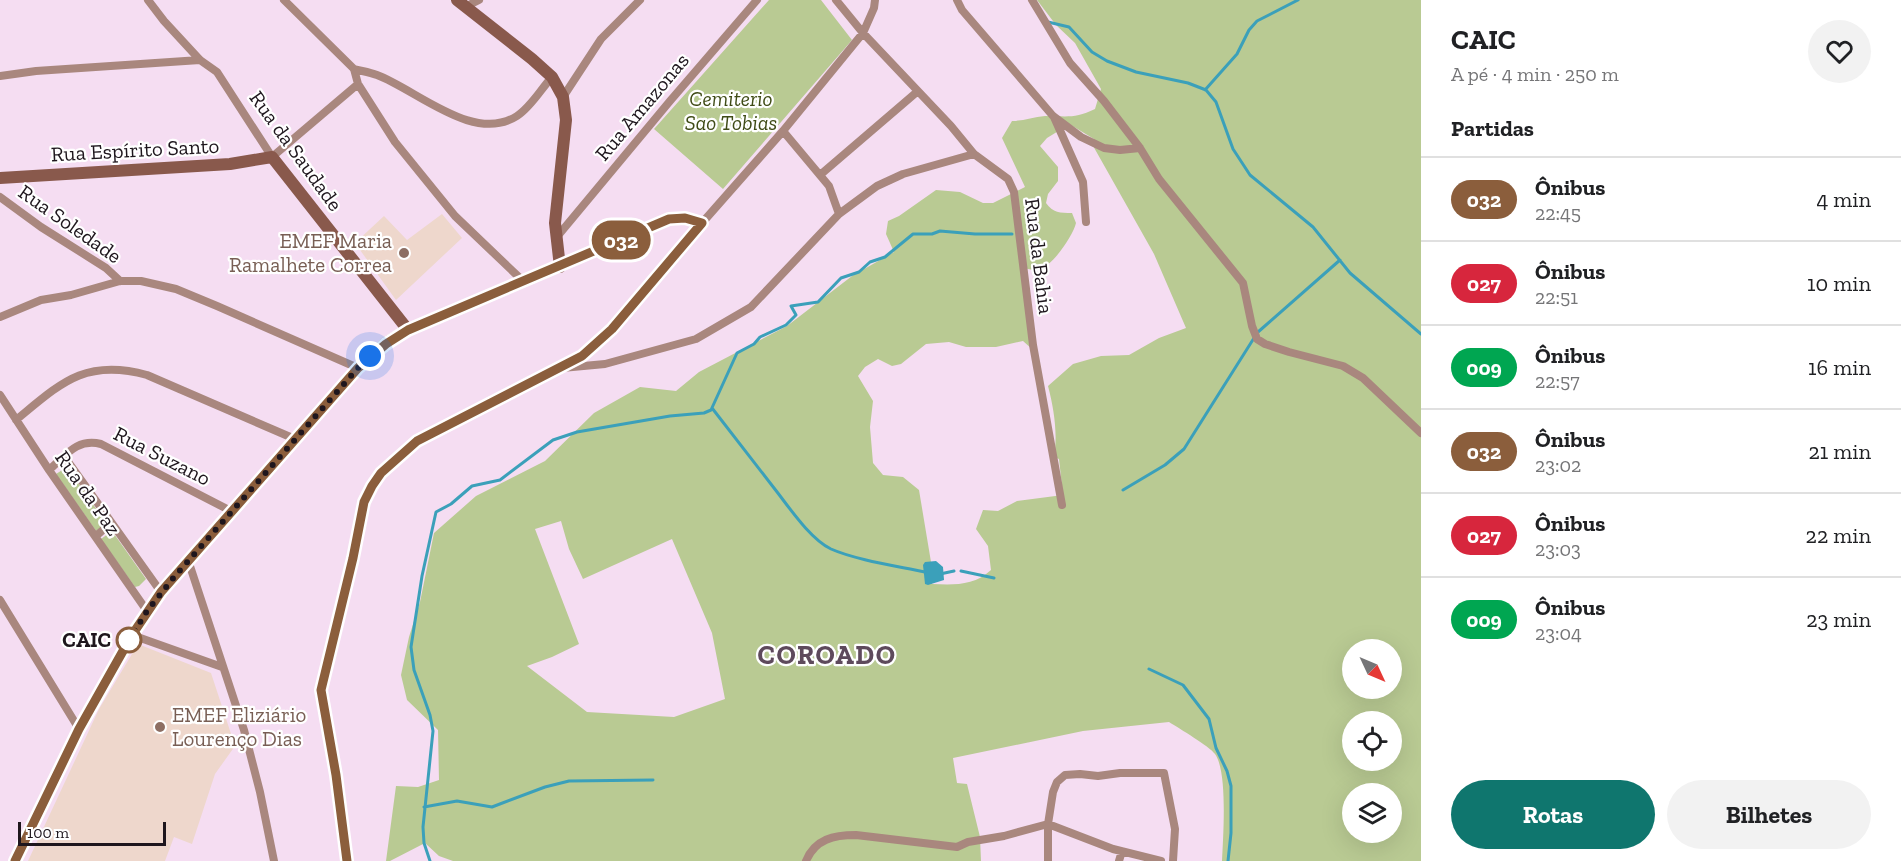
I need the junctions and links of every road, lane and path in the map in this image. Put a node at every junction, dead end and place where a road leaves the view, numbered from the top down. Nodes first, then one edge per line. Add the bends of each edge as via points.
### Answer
1 (148, 0) edge
2 (284, 0) edge
3 (479, 0) edge
4 (640, 0) edge
5 (757, 0) edge
6 (836, 0) edge
7 (875, 0) edge
8 (957, 0) edge
9 (1032, 0) edge
10 (461, 4) edge
11 (863, 33) junction
12 (200, 60) junction
13 (354, 69) junction
14 (0, 76) edge
15 (552, 77) junction
16 (358, 84) junction
17 (918, 91) junction
18 (563, 97) junction
19 (1053, 116) junction
20 (783, 131) junction
21 (1140, 148) junction
22 (974, 154) junction
23 (272, 157) junction
24 (820, 175) junction
25 (0, 178) edge
26 (0, 198) edge
27 (839, 214) junction
28 (1086, 222) dead end
29 (702, 223) junction
30 (555, 238) junction
31 (560, 267) junction
32 (120, 281) junction
33 (523, 281) junction
34 (0, 317) edge
35 (408, 330) junction
36 (358, 368) junction
37 (558, 369) junction
38 (0, 395) edge
39 (16, 420) junction
40 (1421, 433) edge
41 (296, 439) junction
42 (64, 456) junction
43 (49, 470) junction
44 (1062, 505) dead end
45 (231, 511) junction
46 (111, 524) junction
47 (96, 536) junction
48 (188, 560) junction
49 (161, 592) junction
50 (0, 600) edge
51 (147, 611) junction
52 (132, 635) junction
53 (222, 667) junction
54 (79, 729) junction
55 (1048, 824) junction
56 (1122, 851) junction
57 (15, 861) edge
58 (274, 861) edge
59 (347, 861) edge
60 (806, 861) edge
61 (1048, 861) edge
62 (1119, 861) edge
63 (1161, 861) edge
64 (1173, 861) edge

1 - 12 street, Rua da Saudade
2 - 13 street
3 - 10 street
4 - 18 street via 601,39
5 - 30 street, Rua Amazonas
6 - 11 street, Rua da Bahia
7 - 11 street
8 - 19 street
9 - 21 street via 1070,63
10 - 15 street
11 - 17 street, Rua da Bahia
11 - 20 street
12 - 14 street
12 - 23 street, Rua da Saudade via 217,72
13 - 15 street via 378,75 477,124 492,125 520,114
13 - 16 street
15 - 18 street
16 - 23 street
16 - 33 street via 395,142 455,216
17 - 22 street, Rua da Bahia
17 - 24 street
18 - 30 street via 566,120
19 - 21 street via 1104,148
19 - 28 street via 1083,182
20 - 24 street
20 - 29 street
21 - 40 street via 1159,179 1244,283 1257,339 1343,366 1363,378
22 - 27 street via 903,174 877,186
22 - 44 street, Rua da Bahia via 1008,179 1014,192 1033,345
23 - 25 street, Rua Espírito Santo via 230,164
23 - 35 street, Rua da Saudade
24 - 27 street via 829,186
26 - 32 street, Rua Soledade
27 - 37 street via 751,307 696,339 605,364
29 - 31 street via 669,219
29 - 37 street via 612,329 582,356
30 - 31 street
31 - 33 street
32 - 34 street via 41,300
32 - 36 street via 176,289
33 - 35 street
35 - 36 street
36 - 41 street
37 - 59 street via 417,441 381,473 364,502 321,690
38 - 39 street, Rua da Paz
39 - 41 street via 75,377 91,371 129,370
39 - 43 street, Rua da Paz
41 - 45 street
42 - 43 street, Rua Suzano
42 - 45 street, Rua Suzano via 88,441 101,444
42 - 46 street
43 - 47 street, Rua da Paz
45 - 48 street
46 - 47 street
46 - 49 street
47 - 51 street, Rua da Paz
48 - 49 street
48 - 53 street
49 - 51 street
50 - 54 street
51 - 52 street
52 - 53 street
52 - 54 street
53 - 58 street via 244,730
54 - 57 street
55 - 56 street
55 - 60 street via 957,847 840,835 821,840
55 - 61 street
55 - 64 street via 1057,782 1065,775 1164,773 1174,829
56 - 62 street
56 - 63 street

